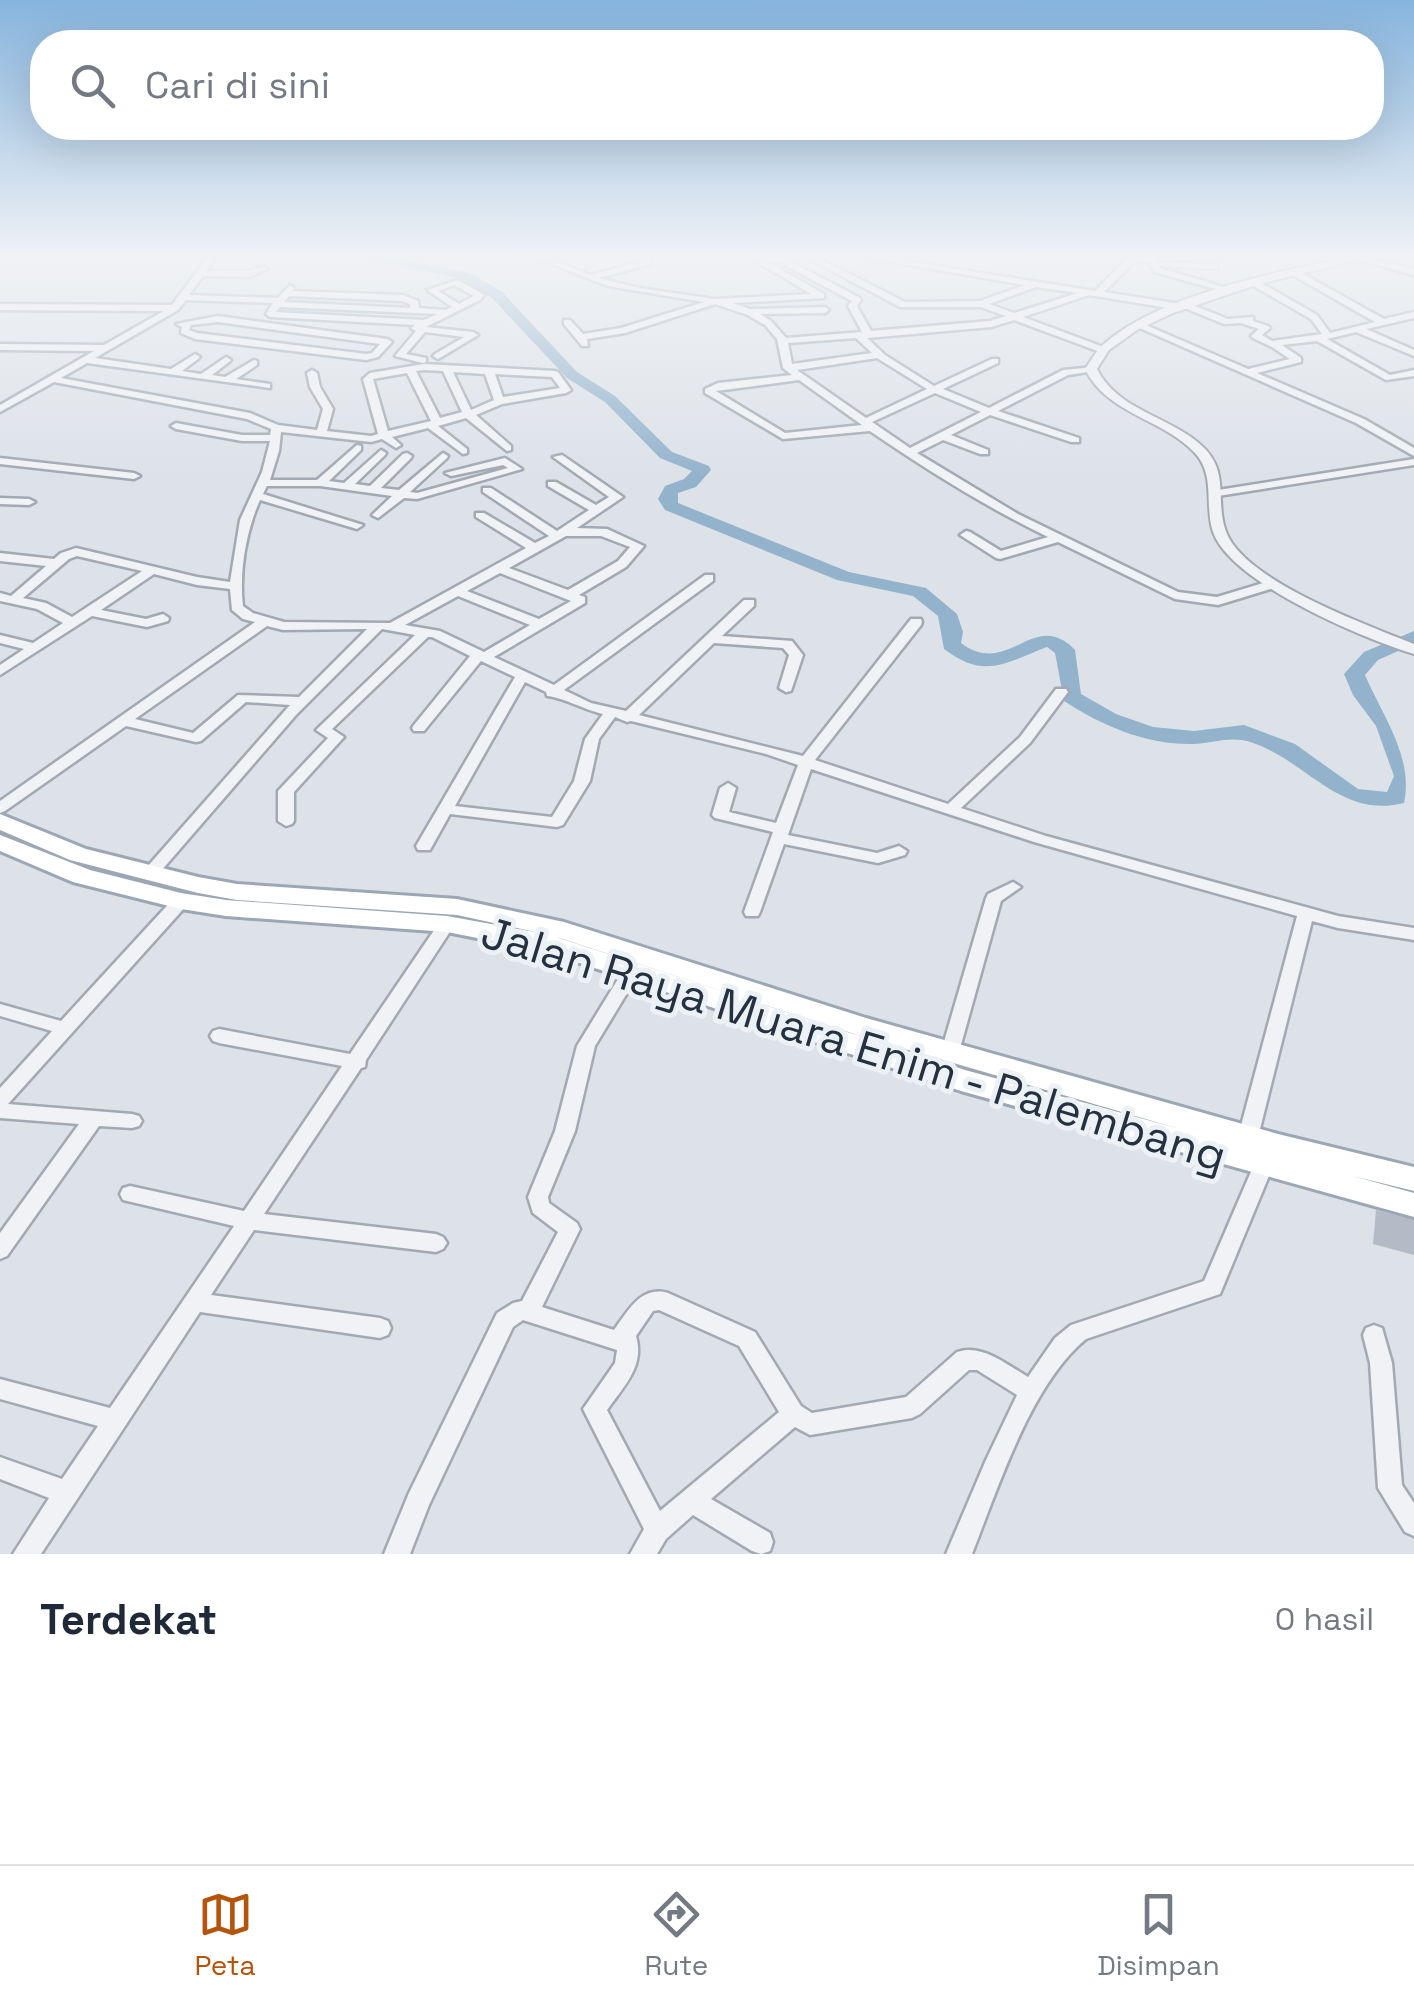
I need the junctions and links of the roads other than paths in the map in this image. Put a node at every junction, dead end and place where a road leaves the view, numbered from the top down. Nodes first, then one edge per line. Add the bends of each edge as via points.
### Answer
1 (140, 331) edge
2 (183, 331) edge
3 (303, 331) edge
4 (419, 331) edge
5 (441, 331) edge
6 (574, 331) edge
7 (623, 331) edge
8 (774, 331) edge
9 (862, 331) edge
10 (913, 331) edge
11 (1048, 331) edge
12 (1130, 331) edge
13 (1150, 331) edge
14 (1262, 331) edge
15 (1321, 331) edge
16 (1348, 331) edge
17 (1363, 331) edge
18 (454, 333) junction
19 (864, 336) junction
20 (1324, 337) junction
21 (783, 341) junction
22 (1271, 344) junction
23 (0, 348) edge
24 (108, 348) junction
25 (1103, 350) junction
26 (316, 351) junction
27 (143, 353) dead end
28 (1414, 353) edge
29 (877, 355) junction
30 (438, 356) junction
31 (195, 357) dead end
32 (87, 360) junction
33 (226, 360) dead end
34 (995, 361) dead end
35 (254, 362) dead end
36 (122, 365) junction
37 (298, 366) dead end
38 (410, 368) junction
39 (788, 368) junction
40 (447, 369) junction
41 (1090, 369) junction
42 (489, 371) junction
43 (174, 372) junction
44 (312, 372) dead end
45 (522, 373) junction
46 (1246, 373) junction
47 (1414, 373) edge
48 (203, 377) junction
49 (800, 377) junction
50 (53, 379) junction
51 (227, 380) junction
52 (266, 386) dead end
53 (934, 388) junction
54 (0, 396) edge
55 (535, 396) junction
56 (20, 398) junction
57 (498, 401) junction
58 (0, 409) edge
59 (988, 410) junction
60 (468, 414) junction
61 (434, 424) junction
62 (871, 424) junction
63 (176, 426) dead end
64 (276, 434) junction
65 (321, 434) junction
66 (942, 435) junction
67 (384, 436) junction
68 (1075, 440) dead end
69 (396, 445) dead end
70 (357, 448) dead end
71 (507, 448) dead end
72 (910, 452) junction
73 (984, 452) dead end
74 (382, 453) dead end
75 (407, 456) dead end
76 (443, 456) dead end
77 (558, 456) dead end
78 (0, 460) edge
79 (1412, 462) edge
80 (451, 473) junction
81 (134, 476) dead end
82 (266, 483) junction
83 (320, 483) junction
84 (552, 484) dead end
85 (346, 487) junction
86 (487, 490) dead end
87 (372, 491) junction
88 (433, 492) junction
89 (1218, 493) junction
90 (399, 495) junction
91 (259, 496) junction
92 (0, 500) edge
93 (29, 502) dead end
94 (596, 510) junction
95 (378, 515) dead end
96 (480, 515) dead end
97 (358, 526) dead end
98 (560, 534) junction
99 (966, 535) dead end
100 (1056, 539) junction
101 (534, 548) junction
102 (0, 556) edge
103 (55, 564) junction
104 (500, 568) junction
105 (152, 570) junction
106 (709, 578) dead end
107 (1273, 584) junction
108 (234, 586) junction
109 (456, 591) junction
110 (571, 594) junction
111 (7, 598) edge
112 (749, 603) dead end
113 (87, 612) junction
114 (163, 618) dead end
115 (70, 622) junction
116 (264, 622) junction
117 (916, 622) dead end
118 (386, 625) junction
119 (542, 625) junction
120 (426, 632) junction
121 (0, 639) edge
122 (712, 639) junction
123 (34, 648) junction
124 (1414, 649) edge
125 (482, 655) junction
126 (0, 671) edge
127 (521, 678) junction
128 (786, 688) dead end
129 (1062, 692) dead end
130 (552, 693) junction
131 (302, 701) junction
132 (619, 716) junction
133 (122, 721) junction
134 (419, 728) dead end
135 (806, 762) junction
136 (728, 788) dead end
137 (0, 808) edge
138 (445, 809) junction
139 (952, 809) junction
140 (0, 820) edge
141 (286, 821) dead end
142 (780, 834) junction
143 (0, 842) edge
144 (424, 846) dead end
145 (899, 851) dead end
146 (148, 875) junction
147 (1012, 887) dead end
148 (181, 900) junction
149 (752, 912) dead end
150 (1306, 914) junction
151 (447, 924) junction
152 (1414, 934) edge
153 (632, 970) junction
154 (0, 1010) edge
155 (67, 1029) junction
156 (219, 1036) dead end
157 (950, 1052) junction
158 (358, 1062) junction
159 (0, 1100) edge
160 (0, 1111) edge
161 (1136, 1117) junction
162 (94, 1118) junction
163 (132, 1121) dead end
164 (1178, 1129) junction
165 (1248, 1137) junction
166 (1263, 1166) junction
167 (1414, 1179) edge
168 (130, 1194) dead end
169 (1414, 1204) edge
170 (251, 1221) junction
171 (436, 1243) dead end
172 (0, 1250) edge
173 (194, 1302) junction
174 (530, 1310) junction
175 (380, 1328) dead end
176 (1374, 1336) dead end
177 (625, 1337) junction
178 (0, 1389) edge
179 (1032, 1392) junction
180 (793, 1414) junction
181 (115, 1420) junction
182 (0, 1468) edge
183 (66, 1493) junction
184 (691, 1502) junction
185 (1414, 1524) edge
186 (658, 1530) junction
187 (761, 1542) dead end
188 (26, 1554) edge
189 (397, 1554) edge
190 (643, 1554) edge
191 (959, 1554) edge

1 - 24 street
2 - 26 street
3 - 26 street via 387,342 370,357
4 - 30 street via 400,356
5 - 18 street
6 - 7 street via 583,341
8 - 21 street
9 - 19 street
10 - 19 street
11 - 25 street
12 - 25 street
13 - 46 street
14 - 22 street via 1256,336
15 - 20 street
16 - 20 street
17 - 28 street
18 - 30 street
18 - 30 street via 472,335
19 - 21 street
19 - 29 street
20 - 22 street
20 - 47 street via 1389,378
21 - 39 street
22 - 46 street via 1298,360
23 - 24 street
24 - 32 street
25 - 41 street
26 - 37 street
27 - 36 street
29 - 39 street
29 - 53 street
31 - 43 street
32 - 36 street
32 - 50 street
33 - 48 street
34 - 53 street
35 - 51 street
36 - 43 street
38 - 40 street
38 - 61 street
38 - 67 street via 368,378
39 - 49 street
40 - 42 street
40 - 60 street
41 - 59 street via 1066,372
41 - 89 street via 1102,388 1200,450
42 - 45 street
42 - 57 street
43 - 48 street
44 - 65 street via 328,409
45 - 55 street
45 - 55 street via 556,374 566,388
46 - 79 street via 1360,422
48 - 51 street
49 - 62 street
49 - 62 street via 709,391 782,436
50 - 56 street
50 - 64 street via 250,416
51 - 52 street
53 - 59 street
53 - 62 street
54 - 56 street
55 - 57 street
56 - 58 street
57 - 60 street
59 - 66 street
59 - 68 street
60 - 61 street
60 - 71 street
61 - 67 street
61 - 80 street via 462,456
62 - 72 street
63 - 64 street via 242,438
64 - 65 street
64 - 82 street
65 - 67 street
66 - 72 street
66 - 73 street
67 - 69 street
70 - 83 street
72 - 100 street
74 - 85 street
75 - 87 street
76 - 90 street
77 - 94 street via 617,494
78 - 81 street
79 - 89 street
80 - 88 street
80 - 88 street via 505,461 518,469
82 - 83 street
82 - 91 street
83 - 85 street
84 - 94 street
85 - 87 street
86 - 98 street
87 - 90 street
88 - 90 street
89 - 107 street via 1223,542
90 - 95 street
91 - 97 street
91 - 108 street via 247,516
92 - 93 street
94 - 98 street
96 - 101 street
98 - 101 street
98 - 110 street via 603,532 638,546 622,564
99 - 100 street via 1000,555
100 - 107 street via 1188,600 1218,600
101 - 104 street
102 - 103 street
103 - 105 street via 76,552
103 - 111 street
104 - 109 street
104 - 110 street
105 - 108 street
105 - 113 street
106 - 130 street
107 - 124 street
108 - 116 street via 237,607
109 - 118 street
109 - 119 street
110 - 119 street via 580,602
111 - 115 street
112 - 122 street
113 - 114 street via 148,624
113 - 115 street
115 - 123 street
116 - 118 street
116 - 133 street
117 - 135 street
118 - 120 street
118 - 131 street
119 - 125 street
120 - 125 street
120 - 141 street via 323,730 337,737 286,790
121 - 123 street
122 - 128 street via 787,644 796,655
122 - 132 street
123 - 126 street
125 - 127 street
125 - 134 street
127 - 130 street
127 - 138 street
129 - 139 street via 1024,740
130 - 132 street
131 - 133 street via 243,698 196,738
131 - 146 street
132 - 135 street
132 - 138 street via 592,739 582,780 557,822
133 - 137 street
135 - 139 street
135 - 142 street
136 - 142 street via 720,816
138 - 144 street
139 - 150 street
140 - 146 main road, Jalan Raya Muara Enim - Palembang via 78,855
142 - 145 street via 878,858
142 - 149 street
143 - 148 main road, Jalan Raya Muara Enim - Palembang via 82,876
146 - 157 main road, Jalan Raya Muara Enim - Palembang via 236,892 456,907 507,917 629,948
147 - 157 street via 994,898
148 - 151 main road, Jalan Raya Muara Enim - Palembang
148 - 155 street
150 - 152 street
150 - 165 street
151 - 153 main road, Jalan Raya Muara Enim - Palembang via 551,944
151 - 158 street
153 - 161 main road, Jalan Raya Muara Enim - Palembang via 859,1049
153 - 174 street via 586,1046 565,1130 538,1198 540,1207 570,1229
154 - 155 street
155 - 159 street
156 - 158 street
157 - 161 main road, Jalan Raya Muara Enim - Palembang
158 - 170 street
160 - 162 street
161 - 164 main road, Jalan Raya Muara Enim - Palembang
162 - 163 street
162 - 172 street
164 - 165 main road, Jalan Raya Muara Enim - Palembang
164 - 166 main road, Jalan Raya Muara Enim - Palembang
165 - 167 main road, Jalan Raya Muara Enim - Palembang
166 - 169 main road, Jalan Raya Muara Enim - Palembang
166 - 179 street via 1212,1288 1070,1336
168 - 170 street
170 - 171 street
170 - 173 street
173 - 175 street
173 - 181 street
174 - 177 street via 612,1342
174 - 189 street via 506,1320
176 - 185 street via 1390,1488
177 - 180 street via 652,1300 738,1333 754,1347
177 - 186 street via 628,1364 595,1409
178 - 181 street
179 - 180 street via 964,1358 902,1410 810,1424
179 - 191 street
180 - 184 street
181 - 183 street
182 - 183 street
183 - 188 street
184 - 186 street
184 - 187 street
186 - 190 street

